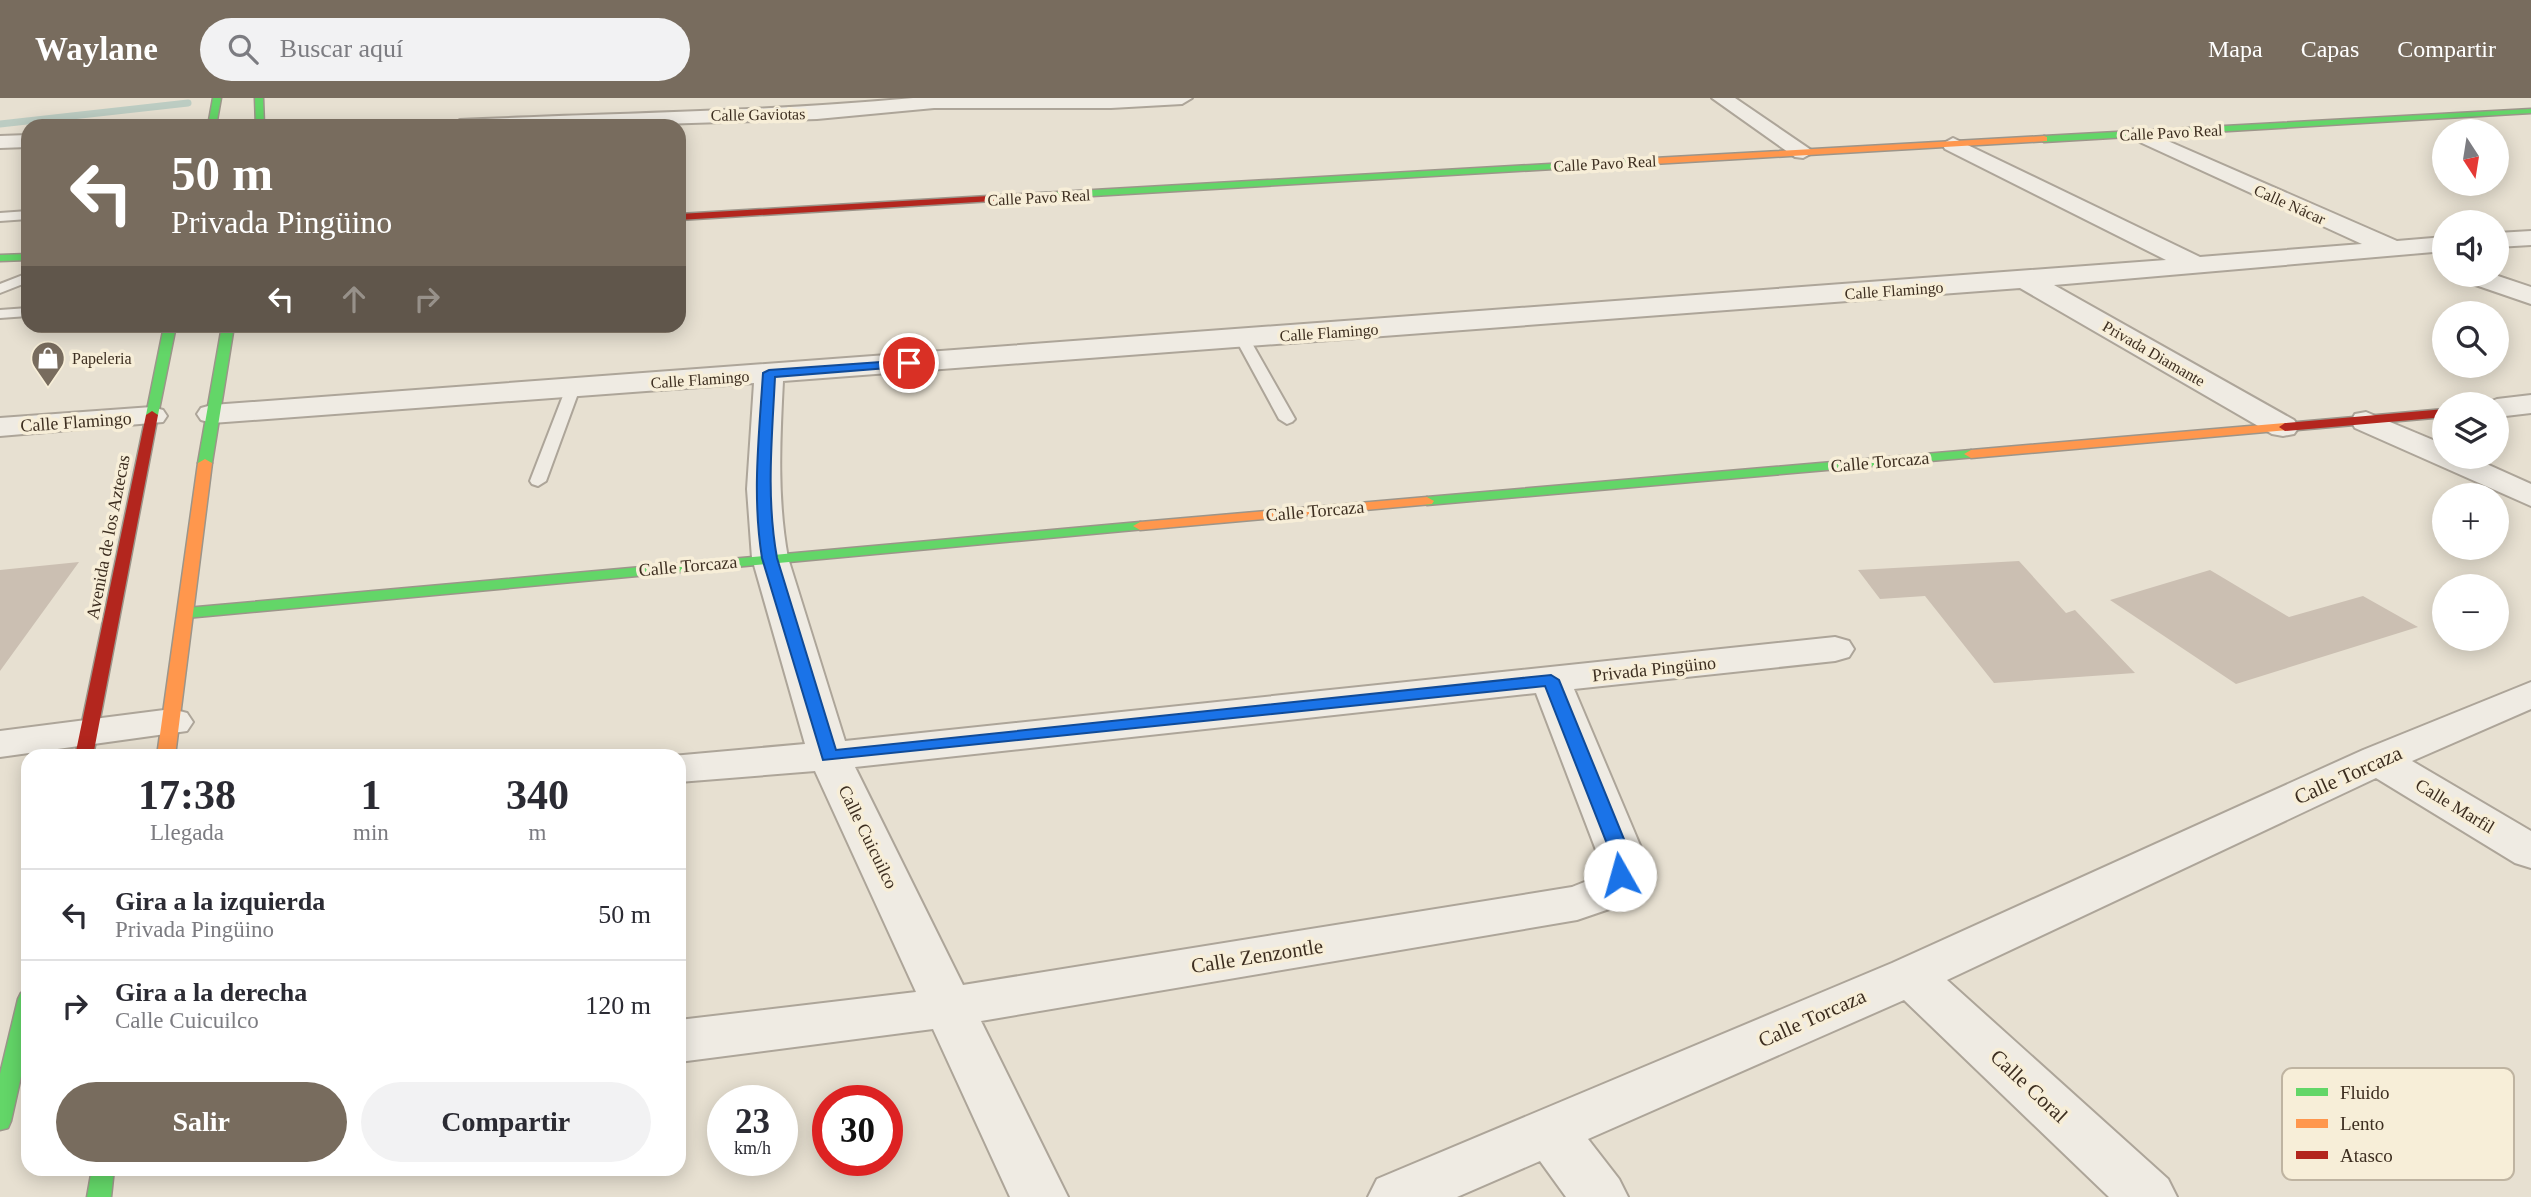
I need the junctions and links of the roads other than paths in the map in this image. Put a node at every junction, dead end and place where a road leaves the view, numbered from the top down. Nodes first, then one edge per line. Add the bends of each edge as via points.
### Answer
1 (217, 98) edge
2 (259, 98) edge
3 (1182, 98) edge
4 (1722, 98) edge
5 (748, 105) edge
6 (2531, 111) edge
7 (213, 119) edge
8 (260, 119) edge
9 (556, 119) edge
10 (2138, 134) junction
11 (21, 141) edge
12 (0, 142) edge
13 (1953, 144) junction
14 (1803, 152) junction
15 (21, 216) edge
16 (0, 217) edge
17 (686, 217) edge
18 (2531, 238) edge
19 (2509, 239) edge
20 (2432, 245) edge
21 (2395, 248) junction
22 (21, 257) edge
23 (0, 258) edge
24 (2432, 261) edge
25 (2196, 266) junction
26 (21, 280) edge
27 (2025, 280) junction
28 (2505, 287) edge
29 (0, 289) edge
30 (2531, 296) edge
31 (21, 312) edge
32 (0, 314) edge
33 (169, 333) edge
34 (228, 333) edge
35 (1242, 338) junction
36 (769, 373) junction
37 (573, 388) junction
38 (2531, 404) edge
39 (2509, 407) edge
40 (212, 414) junction
41 (2432, 414) edge
42 (152, 416) junction
43 (1287, 419) dead end
44 (2366, 421) junction
45 (0, 427) edge
46 (2283, 427) junction
47 (538, 481) dead end
48 (2531, 496) edge
49 (770, 558) junction
50 (186, 613) junction
51 (1835, 649) dead end
52 (1551, 680) junction
53 (2531, 694) edge
54 (169, 739) edge
55 (0, 744) edge
56 (86, 745) edge
57 (829, 756) junction
58 (2378, 760) junction
59 (686, 767) edge
60 (2531, 852) edge
61 (1910, 976) junction
62 (950, 1007) junction
63 (21, 1030) edge
64 (686, 1040) edge
65 (1, 1117) edge
66 (1551, 1133) junction
67 (102, 1176) edge
68 (99, 1197) edge
69 (1039, 1197) edge
70 (1397, 1197) edge
71 (1599, 1197) edge
72 (2148, 1197) edge

1 - 7 street
2 - 8 street
3 - 5 street, Calle Gaviotas via 934,102 817,113
4 - 14 street
5 - 9 street, Calle Gaviotas
6 - 10 street, Calle Pavo Real
10 - 13 street, Calle Pavo Real
10 - 21 street, Calle Nácar
11 - 12 street
13 - 14 street, Calle Pavo Real
13 - 25 street
14 - 17 street, Calle Pavo Real
15 - 16 lane
18 - 19 street
20 - 21 street, Calle Flamingo
21 - 24 street, Calle Nácar
21 - 25 street, Calle Flamingo
22 - 23 street
25 - 27 street, Calle Flamingo
26 - 29 lane
27 - 35 street, Calle Flamingo
27 - 46 street, Privada Diamante
28 - 30 street
31 - 32 lane
33 - 42 street, Avenida de los Aztecas
34 - 40 street
35 - 36 street, Calle Flamingo
35 - 43 lane
36 - 37 street, Calle Flamingo
36 - 49 street, Calle Cuicuilco via 762,495
37 - 40 street, Calle Flamingo
37 - 47 lane
38 - 39 street
40 - 50 street
41 - 44 street, Calle Torcaza
42 - 45 street, Calle Flamingo
42 - 56 street, Avenida de los Aztecas
44 - 46 street, Calle Torcaza
44 - 48 street
46 - 49 street, Calle Torcaza
49 - 50 street, Calle Torcaza
49 - 57 street, Calle Cuicuilco
50 - 54 street
51 - 52 street, Privada Pingüino
52 - 57 street, Privada Pingüino
52 - 62 street, Calle Zenzontle via 1619,849 1620,875 1604,893 1577,903
53 - 58 street, Calle Torcaza
54 - 56 street
55 - 56 street
57 - 59 street, Privada Pingüino
57 - 62 street, Calle Cuicuilco
58 - 60 street, Calle Marfil
58 - 61 street, Calle Torcaza
61 - 66 street, Calle Torcaza
61 - 72 street, Calle Coral
62 - 64 street, Calle Zenzontle
62 - 69 street, Calle Cuicuilco
63 - 65 street
66 - 70 street, Calle Torcaza
66 - 71 street
67 - 68 street

